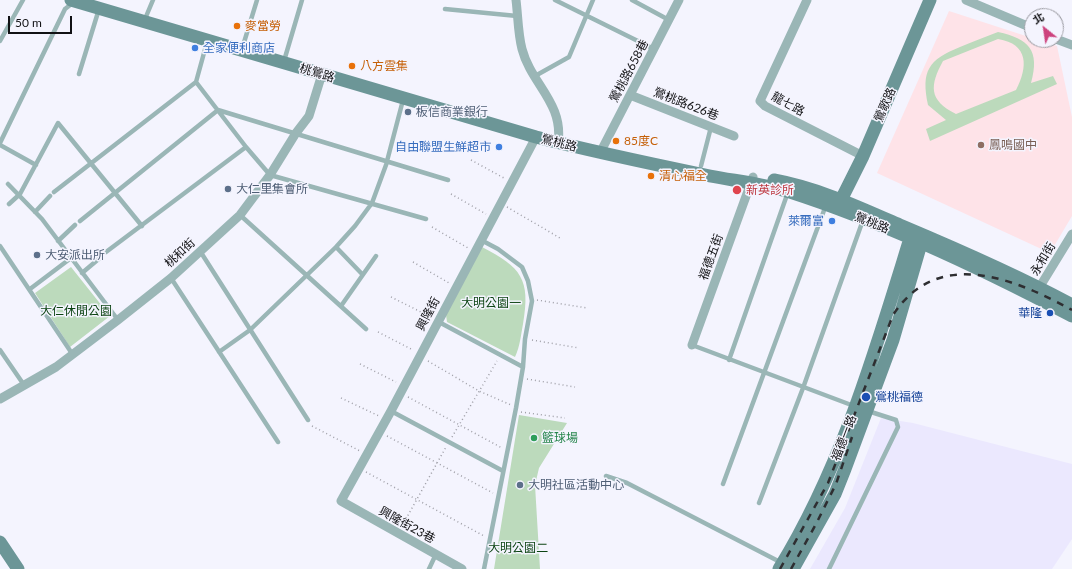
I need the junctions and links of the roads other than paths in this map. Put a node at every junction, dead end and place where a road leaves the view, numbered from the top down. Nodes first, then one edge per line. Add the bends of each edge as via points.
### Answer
1 (23, 0) edge
2 (74, 0) edge
3 (153, 0) edge
4 (257, 0) edge
5 (302, 0) edge
6 (516, 0) edge
7 (555, 0) edge
8 (593, 0) edge
9 (632, 0) edge
10 (679, 0) edge
11 (807, 0) edge
12 (930, 0) edge
13 (966, 0) edge
14 (99, 8) junction
15 (445, 9) dead end
16 (518, 16) junction
17 (587, 16) junction
18 (669, 20) junction
19 (144, 21) junction
20 (1024, 25) edge
21 (207, 40) junction
22 (0, 41) edge
23 (654, 49) junction
24 (241, 50) junction
25 (284, 63) junction
26 (79, 74) dead end
27 (322, 74) junction
28 (535, 76) junction
29 (196, 82) junction
30 (630, 95) junction
31 (404, 98) junction
32 (218, 110) junction
33 (711, 127) junction
34 (296, 133) junction
35 (734, 136) dead end
36 (536, 137) junction
37 (559, 139) junction
38 (0, 144) edge
39 (246, 147) junction
40 (601, 150) junction
41 (863, 156) junction
42 (387, 160) junction
43 (92, 163) junction
44 (36, 165) junction
45 (701, 166) junction
46 (270, 175) junction
47 (448, 180) dead end
48 (752, 180) junction
49 (8, 184) dead end
50 (790, 187) junction
51 (116, 193) junction
52 (19, 195) junction
53 (372, 203) junction
54 (834, 203) junction
55 (9, 204) dead end
56 (35, 212) junction
57 (240, 214) junction
58 (865, 215) junction
59 (426, 219) dead end
60 (80, 221) dead end
61 (75, 225) dead end
62 (142, 226) junction
63 (1072, 234) edge
64 (916, 237) junction
65 (481, 240) junction
66 (58, 241) junction
67 (0, 246) edge
68 (336, 247) junction
69 (200, 251) junction
70 (106, 252) dead end
71 (101, 256) dead end
72 (376, 256) dead end
73 (71, 258) junction
74 (82, 273) junction
75 (362, 274) junction
76 (306, 275) junction
77 (171, 278) junction
78 (30, 289) junction
79 (1037, 292) junction
80 (1072, 305) edge
81 (341, 306) junction
82 (1072, 316) edge
83 (118, 320) junction
84 (437, 321) junction
85 (366, 329) dead end
86 (250, 330) junction
87 (692, 345) joint
88 (0, 350) edge
89 (219, 352) junction
90 (72, 355) junction
91 (729, 360) junction
92 (523, 367) junction
93 (765, 374) junction
94 (24, 386) junction
95 (803, 388) junction
96 (0, 399) edge
97 (861, 409) junction
98 (391, 411) junction
99 (308, 420) dead end
100 (278, 442) dead end
101 (503, 471) junction
102 (606, 476) dead end
103 (723, 484) dead end
104 (341, 501) joint
105 (759, 503) dead end
106 (0, 542) edge
107 (436, 554) junction
108 (785, 567) edge
109 (18, 569) edge
110 (429, 569) edge
111 (462, 569) edge
112 (484, 569) edge
113 (829, 569) edge

1 - 22 lane
2 - 14 main road, 桃鶯路
2 - 38 lane via 66,9
3 - 19 lane
4 - 24 lane
5 - 25 lane
6 - 16 street
7 - 17 lane
8 - 17 lane
9 - 18 lane
10 - 18 street, 鶯桃路658巷
11 - 41 street, 龍七路 via 760,101 765,106
12 - 41 main road, 鶯歌路
13 - 20 street
14 - 19 main road, 桃鶯路
14 - 26 lane
15 - 16 lane
16 - 28 street via 522,50
17 - 23 lane
17 - 28 lane via 569,57
18 - 23 street, 鶯桃路658巷
19 - 21 main road, 桃鶯路
21 - 24 main road, 桃鶯路
21 - 29 lane
23 - 30 street, 鶯桃路658巷
24 - 25 main road, 桃鶯路
25 - 27 main road, 桃鶯路
27 - 31 main road, 桃鶯路
27 - 34 street, 桃和街 via 309,116
28 - 37 street via 554,107
29 - 32 lane
29 - 43 lane
30 - 33 street, 鶯桃路626巷
30 - 40 street, 鶯桃路658巷
31 - 36 main road, 桃鶯路
31 - 42 lane
32 - 34 lane
32 - 39 lane
32 - 51 lane
33 - 35 street, 鶯桃路626巷
33 - 45 lane
34 - 42 lane
34 - 46 street, 桃和街
36 - 37 main road, 鶯桃路 via 549,132
36 - 65 street, 興隆街
37 - 40 main road, 鶯桃路
38 - 44 lane
39 - 46 lane
39 - 62 lane
40 - 45 main road, 鶯桃路
40 - 48 main road, 鶯桃路
41 - 54 main road, 鶯歌路
42 - 47 lane
42 - 53 lane
43 - 44 lane via 58,122
43 - 51 lane
43 - 56 lane via 52,194
44 - 52 lane
45 - 48 main road, 鶯桃路
46 - 53 lane
46 - 57 street, 桃和街
48 - 50 main road, 鶯桃路
48 - 87 street, 福德五街
49 - 52 lane
50 - 54 main road, 鶯桃路
50 - 91 lane
51 - 60 lane
51 - 62 lane
52 - 55 lane
52 - 56 lane
53 - 59 lane
53 - 68 lane
54 - 58 main road, 鶯桃路
54 - 93 lane
56 - 66 lane
57 - 69 street, 桃和街
57 - 76 lane
58 - 64 main road, 鶯桃路
58 - 95 lane
61 - 66 lane
62 - 70 lane
63 - 79 street, 永和街
64 - 79 main road, 鶯桃路
64 - 97 main road, 福德一路
65 - 84 street, 興隆街
65 - 92 lane via 522,267 528,281 532,299
66 - 73 lane
67 - 78 lane
68 - 75 lane
68 - 76 lane
69 - 77 street, 桃和街
69 - 86 lane
71 - 74 lane
72 - 75 lane
73 - 74 lane
73 - 78 lane
74 - 83 lane
75 - 81 lane
76 - 81 lane
76 - 86 lane
77 - 83 street, 桃和街
77 - 89 lane
78 - 90 lane
79 - 80 main road, 鶯桃路
79 - 82 main road, 鶯桃路
81 - 85 lane
83 - 90 street, 桃和街
84 - 92 lane
84 - 98 street, 興隆街
86 - 89 lane
86 - 99 lane
87 - 91 lane
88 - 94 lane
89 - 100 lane
90 - 94 street, 桃和街
91 - 93 lane
92 - 101 lane
93 - 95 lane
93 - 103 lane
94 - 96 street, 桃和街
95 - 97 lane
95 - 105 lane
97 - 108 main road, 福德一路
97 - 113 lane via 896,420 898,427
98 - 101 lane
98 - 104 street, 興隆街
101 - 112 lane
102 - 108 lane via 627,482
104 - 107 street, 興隆街23巷
106 - 109 main road
107 - 110 lane
107 - 111 street, 興隆街23巷

